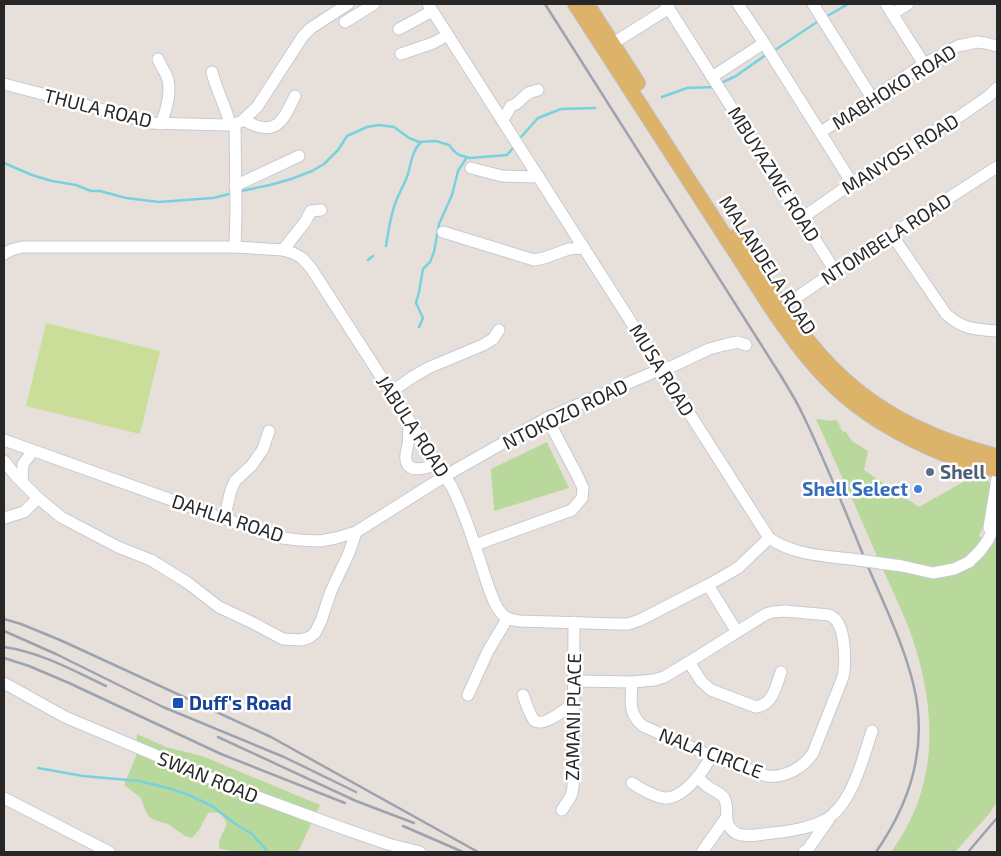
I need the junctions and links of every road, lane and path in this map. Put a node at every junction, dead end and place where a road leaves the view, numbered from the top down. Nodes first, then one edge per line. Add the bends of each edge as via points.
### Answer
1 (348, 4) edge
2 (374, 4) edge
3 (575, 4) edge
4 (587, 4) edge
5 (738, 4) edge
6 (812, 4) edge
7 (908, 4) edge
8 (667, 6) edge
9 (430, 7) edge
10 (889, 9) edge
11 (345, 22) dead end
12 (399, 29) dead end
13 (448, 35) junction
14 (608, 46) junction
15 (997, 46) edge
16 (768, 50) junction
17 (401, 54) dead end
18 (158, 59) dead end
19 (924, 64) junction
20 (212, 72) dead end
21 (716, 82) junction
22 (4, 84) edge
23 (997, 88) edge
24 (538, 90) dead end
25 (295, 96) dead end
26 (872, 98) junction
27 (503, 120) junction
28 (236, 123) junction
29 (162, 124) junction
30 (821, 132) junction
31 (299, 156) dead end
32 (997, 166) edge
33 (471, 168) dead end
34 (539, 177) junction
35 (852, 183) junction
36 (235, 186) junction
37 (320, 210) dead end
38 (802, 218) junction
39 (443, 232) dead end
40 (892, 235) junction
41 (235, 247) junction
42 (584, 248) junction
43 (283, 250) junction
44 (4, 254) edge
45 (836, 271) junction
46 (779, 309) junction
47 (499, 330) dead end
48 (997, 331) edge
49 (746, 345) dead end
50 (661, 369) junction
51 (391, 392) junction
52 (547, 418) junction
53 (409, 420) junction
54 (269, 431) dead end
55 (4, 440) edge
56 (33, 451) junction
57 (997, 456) edge
58 (4, 461) edge
59 (437, 464) junction
60 (997, 470) edge
61 (445, 476) junction
62 (997, 480) edge
63 (22, 482) junction
64 (38, 498) junction
65 (4, 518) edge
66 (224, 519) junction
67 (997, 519) edge
68 (356, 532) junction
69 (769, 538) junction
70 (988, 540) junction
71 (475, 545) junction
72 (708, 585) junction
73 (507, 619) junction
74 (574, 622) junction
75 (737, 632) junction
76 (689, 662) junction
77 (781, 672) dead end
78 (574, 681) junction
79 (632, 682) junction
80 (4, 683) edge
81 (468, 695) dead end
82 (523, 696) dead end
83 (574, 703) junction
84 (872, 731) dead end
85 (711, 756) junction
86 (698, 777) junction
87 (632, 783) dead end
88 (4, 798) edge
89 (562, 810) dead end
90 (831, 816) junction
91 (726, 818) junction
92 (109, 852) edge
93 (420, 852) edge
94 (702, 852) edge
95 (804, 852) edge

1 - 28 street via 303,36 257,107
2 - 11 street
3 - 14 main road, MALANDELA ROAD
4 - 14 main road, MALANDELA ROAD
5 - 16 street
6 - 26 street
7 - 10 street
8 - 14 street, MBUYAZWE ROAD
8 - 21 street, MBUYAZWE ROAD
9 - 12 street
9 - 13 street, MUSA ROAD
10 - 19 street
13 - 17 street
13 - 27 street, MUSA ROAD
14 - 46 main road, MALANDELA ROAD
15 - 19 street, MABHOKO ROAD via 966,43
16 - 21 street
16 - 30 street
18 - 29 street via 168,83 168,102
19 - 26 street, MABHOKO ROAD
20 - 28 street via 215,86
21 - 38 street, MBUYAZWE ROAD
22 - 29 street, THULA ROAD
23 - 35 street, MANYOSI ROAD via 960,116
24 - 27 street via 511,106
25 - 28 street, THULA ROAD via 281,122 267,128
26 - 30 street, MABHOKO ROAD
27 - 34 street, MUSA ROAD
28 - 29 street, THULA ROAD
28 - 36 street
30 - 35 street
31 - 36 street
32 - 40 street, NTOMBELA ROAD
33 - 34 street via 502,176
34 - 42 street, MUSA ROAD
35 - 38 street, MANYOSI ROAD
36 - 41 street
37 - 43 street via 312,211
38 - 45 street, MBUYAZWE ROAD
39 - 42 street via 534,260 570,248
40 - 45 street, NTOMBELA ROAD
40 - 48 street via 946,314 962,326
41 - 43 street, JABULA ROAD
41 - 44 street, JABULA ROAD via 22,247
42 - 50 street, MUSA ROAD
43 - 51 street, JABULA ROAD via 302,258 311,268
45 - 46 street, NTOMBELA ROAD
46 - 57 main road, MALANDELA ROAD via 846,382 876,404 941,439
46 - 60 main road, MALANDELA ROAD via 788,333 816,367 856,405 920,444 962,461
47 - 51 street via 484,346 428,368
49 - 50 street, NTOKOZO ROAD via 738,342 709,349
50 - 52 street, NTOKOZO ROAD
50 - 69 street, MUSA ROAD
51 - 53 street, JABULA ROAD
52 - 61 street, NTOKOZO ROAD
52 - 71 street via 583,488 582,498 572,510
53 - 59 street, JABULA ROAD
53 - 59 street via 407,463 415,469
54 - 66 street via 258,457 235,481
55 - 56 street, DAHLIA ROAD
56 - 63 street via 23,464
56 - 66 street, DAHLIA ROAD
58 - 63 street
59 - 61 street, JABULA ROAD
61 - 68 street, DAHLIA ROAD
61 - 71 street, JABULA ROAD
62 - 70 street
63 - 64 street
64 - 65 street via 24,512
64 - 68 street via 67,521 151,560 218,607 282,639 291,640 302,640 315,633
66 - 68 street, DAHLIA ROAD via 276,537 299,540 320,541
67 - 70 street, MUSA ROAD
69 - 70 street, MUSA ROAD, bridge via 778,545 801,552 933,573 954,570 968,562
69 - 72 street via 739,566
71 - 73 street, JABULA ROAD via 494,604
72 - 74 street via 628,624
72 - 75 street
73 - 74 street
73 - 81 street
74 - 78 street, ZAMANI PLACE
75 - 76 street, NALA CIRCLE
75 - 85 street, NALA CIRCLE via 773,612 829,615 840,628 845,668 813,753 803,765 774,777
76 - 77 street via 701,682 711,690 756,707 769,701
76 - 79 street, NALA CIRCLE via 659,678
78 - 79 street, NALA CIRCLE
78 - 83 street, ZAMANI PLACE
79 - 85 street, NALA CIRCLE via 631,708 637,722
80 - 93 street, SWAN ROAD via 65,717 236,789 347,830
82 - 83 street via 537,722 546,721
83 - 89 street, ZAMANI PLACE via 573,788
84 - 90 street via 859,772 842,804
85 - 86 street
86 - 87 street via 680,793 668,798 642,790
86 - 91 street via 724,797
88 - 92 street
90 - 91 street via 814,825 750,835 734,832
90 - 95 street
91 - 94 street

